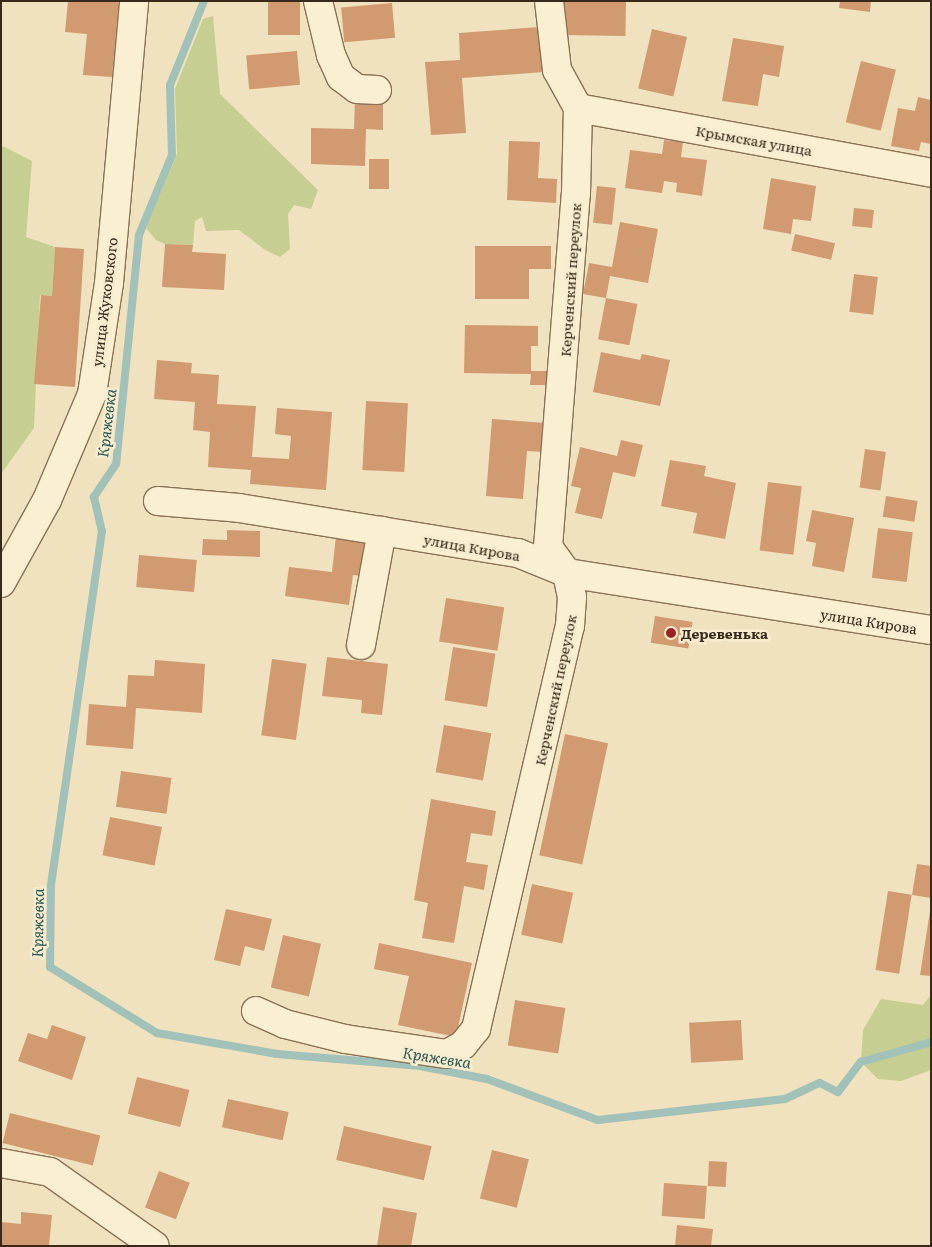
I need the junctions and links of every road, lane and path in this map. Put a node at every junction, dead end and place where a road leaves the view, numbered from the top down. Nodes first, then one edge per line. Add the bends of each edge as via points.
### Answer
1 (134, 1) edge
2 (318, 1) edge
3 (550, 1) edge
4 (377, 90) dead end
5 (578, 108) junction
6 (931, 173) edge
7 (158, 501) dead end
8 (382, 531) junction
9 (567, 573) junction
10 (1, 583) edge
11 (931, 630) edge
12 (361, 645) dead end
13 (256, 1011) dead end
14 (1, 1163) edge
15 (155, 1246) edge

1 - 10 street, улица Жуковского via 109,283 92,394 47,500
2 - 4 street via 331,55 341,77 356,89
3 - 5 street via 557,70
5 - 6 street, Крымская улица
5 - 9 street, Керченский переулок via 567,334 548,518 548,546
7 - 8 street, улица Кирова via 239,508
8 - 9 street, улица Кирова via 518,553
8 - 12 street
9 - 11 street, улица Кирова
9 - 13 street, Керченский переулок via 572,597 570,626 476,1029 463,1045 447,1054 345,1039 285,1024
14 - 15 street via 50,1172

